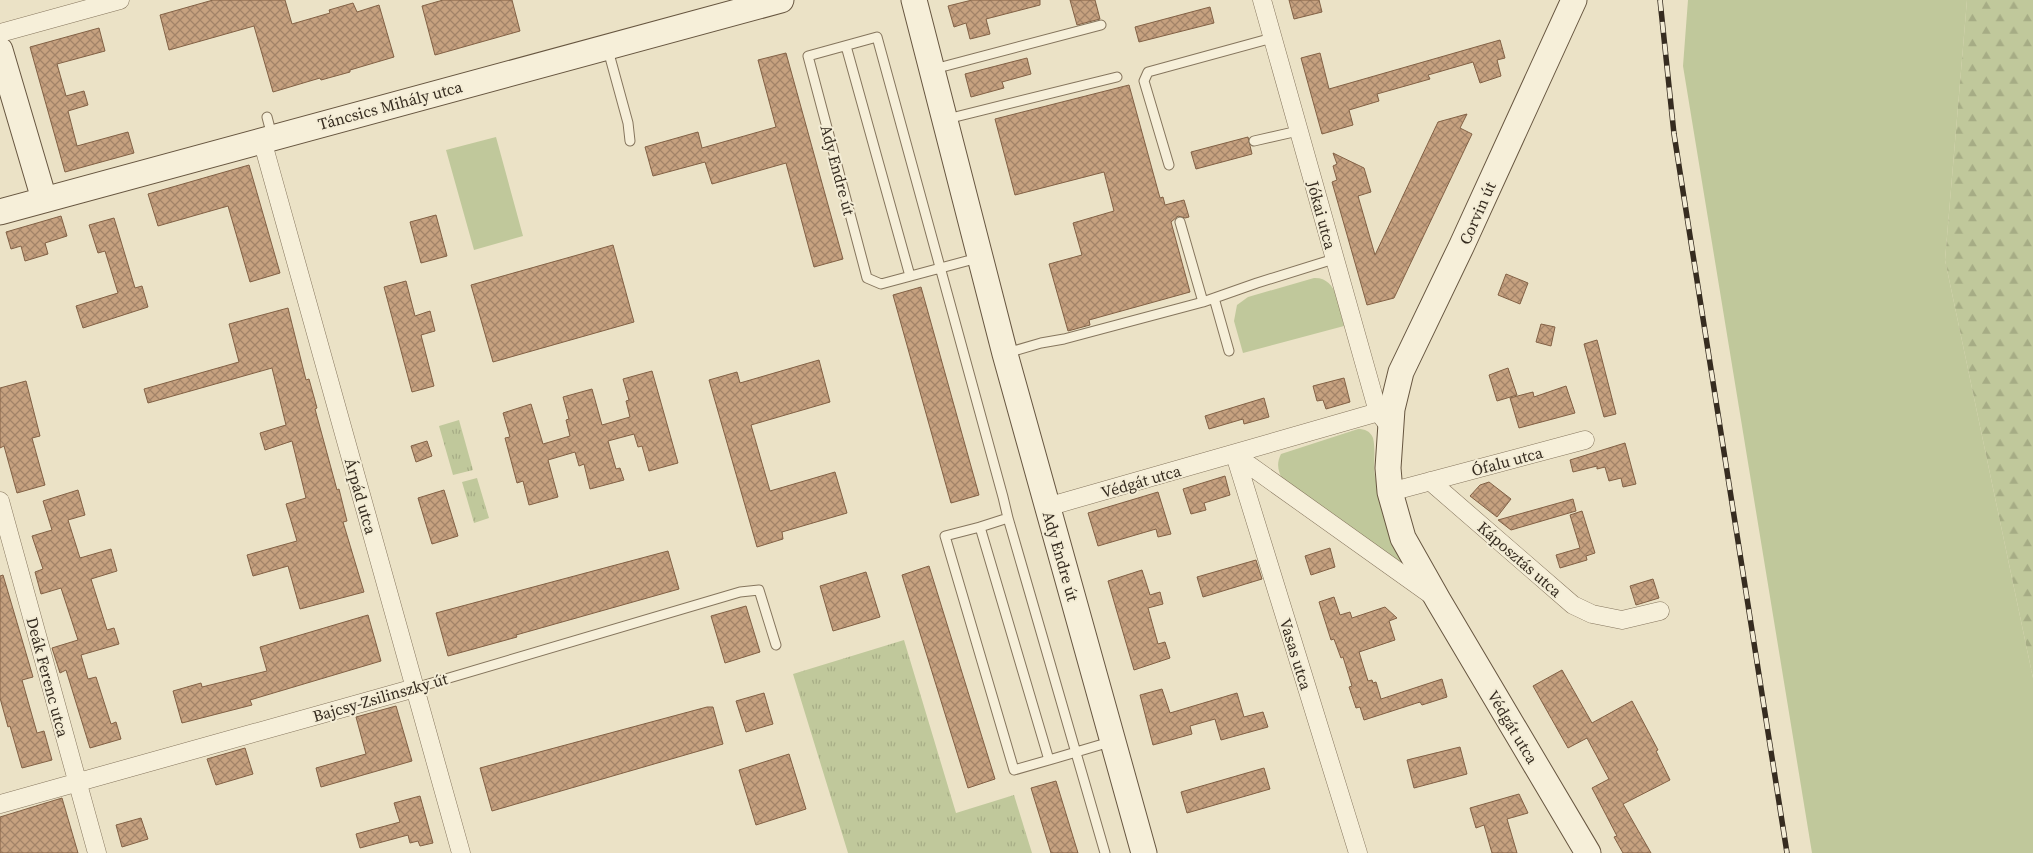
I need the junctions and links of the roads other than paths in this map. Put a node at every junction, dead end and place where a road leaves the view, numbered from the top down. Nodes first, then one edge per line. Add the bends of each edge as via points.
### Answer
1 (120, 0) edge
2 (914, 0) edge
3 (1262, 0) edge
4 (1574, 0) edge
5 (773, 1) edge
6 (1102, 25) dead end
7 (0, 33) edge
8 (1272, 38) junction
9 (846, 46) junction
10 (607, 47) junction
11 (0, 50) edge
12 (931, 70) junction
13 (1117, 77) dead end
14 (944, 120) junction
15 (267, 131) junction
16 (1298, 131) junction
17 (630, 141) dead end
18 (1254, 142) dead end
19 (1169, 165) dead end
20 (44, 200) junction
21 (0, 212) edge
22 (1180, 222) dead end
23 (979, 258) junction
24 (1334, 259) junction
25 (940, 268) junction
26 (910, 276) junction
27 (1214, 298) junction
28 (1203, 302) junction
29 (1228, 351) dead end
30 (1005, 354) junction
31 (1387, 416) junction
32 (1585, 440) dead end
33 (1235, 455) junction
34 (1430, 481) junction
35 (1390, 492) junction
36 (0, 501) edge
37 (1047, 507) junction
38 (1008, 518) junction
39 (980, 527) junction
40 (1438, 600) junction
41 (1660, 611) dead end
42 (776, 645) dead end
43 (415, 688) junction
44 (1113, 741) junction
45 (1076, 752) junction
46 (1049, 760) junction
47 (76, 783) junction
48 (0, 804) edge
49 (97, 853) edge
50 (461, 853) edge
51 (1105, 853) edge
52 (1144, 853) edge
53 (1358, 853) edge
54 (1588, 853) edge

1 - 7 street
2 - 12 street, Ady Endre út
3 - 8 street, Jókai utca
4 - 31 street, Corvin út via 1401,372
5 - 10 street, Táncsics Mihály utca
6 - 12 lane
8 - 16 street, Jókai utca
8 - 19 lane via 1148,72 1144,82
9 - 25 lane, Ady Endre út via 877,37
9 - 26 lane
9 - 26 lane, Ady Endre út via 808,56 867,278 881,284
10 - 15 street, Táncsics Mihály utca
10 - 17 lane
11 - 20 street
12 - 14 street, Ady Endre út
13 - 14 lane
14 - 23 street, Ady Endre út
15 - 20 street, Táncsics Mihály utca
15 - 43 street, Árpád utca
16 - 18 lane
16 - 24 street, Jókai utca
20 - 21 street, Táncsics Mihály utca
22 - 28 lane
23 - 25 lane, Ady Endre út
23 - 30 street, Ady Endre út
24 - 27 lane
24 - 31 street, Jókai utca
25 - 26 lane, Ady Endre út
25 - 38 lane, Ady Endre út
27 - 28 lane
27 - 29 lane
28 - 30 lane
30 - 37 street, Ady Endre út
31 - 33 street, Védgát utca
31 - 35 street, Védgát utca
32 - 34 street, Ófalu utca
33 - 37 street, Védgát utca
33 - 40 street, Védgát utca
33 - 53 street, Vasas utca
34 - 35 street
34 - 41 street, Káposztás utca via 1573,604 1592,614 1622,620
35 - 40 street, Védgát utca via 1403,538
36 - 47 street, Deák Ferenc utca
37 - 44 street, Ady Endre út
38 - 39 lane
38 - 45 lane, Ady Endre út
39 - 46 lane
39 - 46 lane via 946,536 1014,770
40 - 54 street, Védgát utca
42 - 43 lane, Bajcsy-Zsilinszky út via 759,590 740,592
43 - 47 street, Bajcsy-Zsilinszky út
43 - 50 street, Árpád utca
44 - 45 lane
44 - 52 street, Ady Endre út
45 - 46 lane
45 - 51 lane, Ady Endre út
47 - 48 street, Bajcsy-Zsilinszky út
47 - 49 street, Deák Ferenc utca

